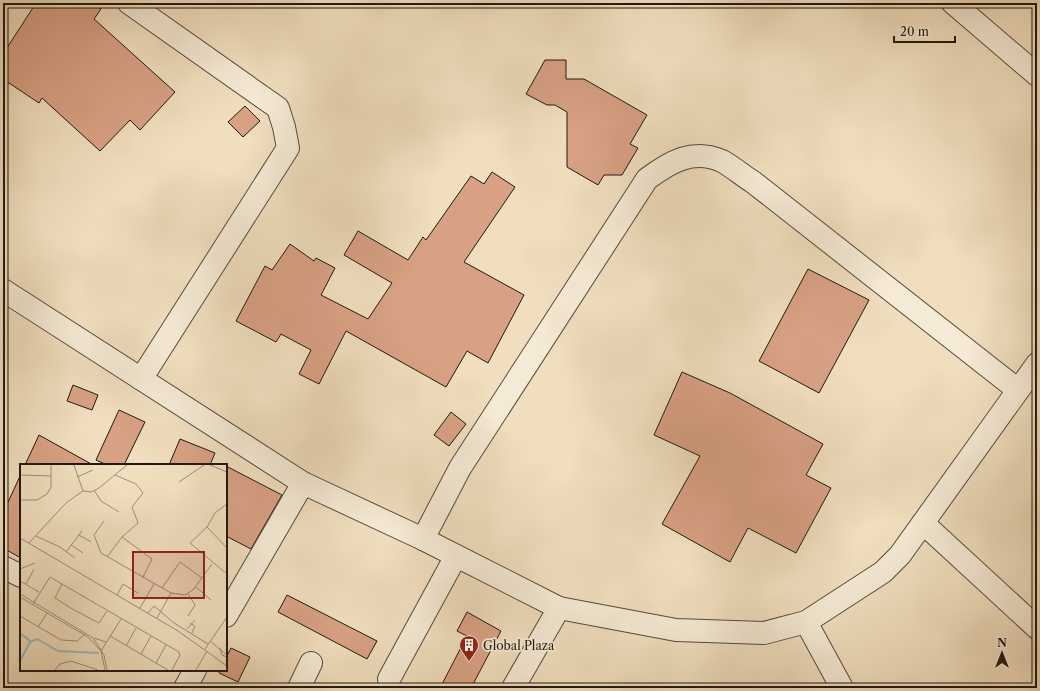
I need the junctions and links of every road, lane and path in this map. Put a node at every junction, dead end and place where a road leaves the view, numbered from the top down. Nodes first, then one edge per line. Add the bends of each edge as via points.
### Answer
1 (129, 3) edge
2 (953, 3) edge
3 (1037, 75) edge
4 (3, 290) edge
5 (1037, 364) edge
6 (141, 379) junction
7 (1018, 390) junction
8 (303, 483) junction
9 (923, 523) junction
10 (423, 540) junction
11 (456, 556) junction
12 (3, 567) edge
13 (20, 576) edge
14 (559, 608) junction
15 (227, 614) edge
16 (806, 622) junction
17 (1037, 628) edge
18 (311, 663) dead end
19 (194, 671) edge
20 (389, 679) dead end
21 (185, 688) edge
22 (299, 688) edge
23 (513, 688) edge
24 (842, 688) edge

1 - 6 lane via 278,108 288,148
2 - 3 lane
4 - 6 lane
5 - 7 lane
6 - 8 lane
7 - 9 lane
7 - 10 lane via 753,182 721,161 694,155 668,163 647,179 460,468
8 - 10 lane
8 - 15 lane
9 - 16 lane via 900,555 883,572
9 - 17 lane
10 - 11 lane
11 - 14 lane
11 - 20 lane
12 - 13 lane
14 - 16 lane via 676,630 764,633
14 - 23 lane
16 - 24 lane
18 - 22 lane
19 - 21 lane

